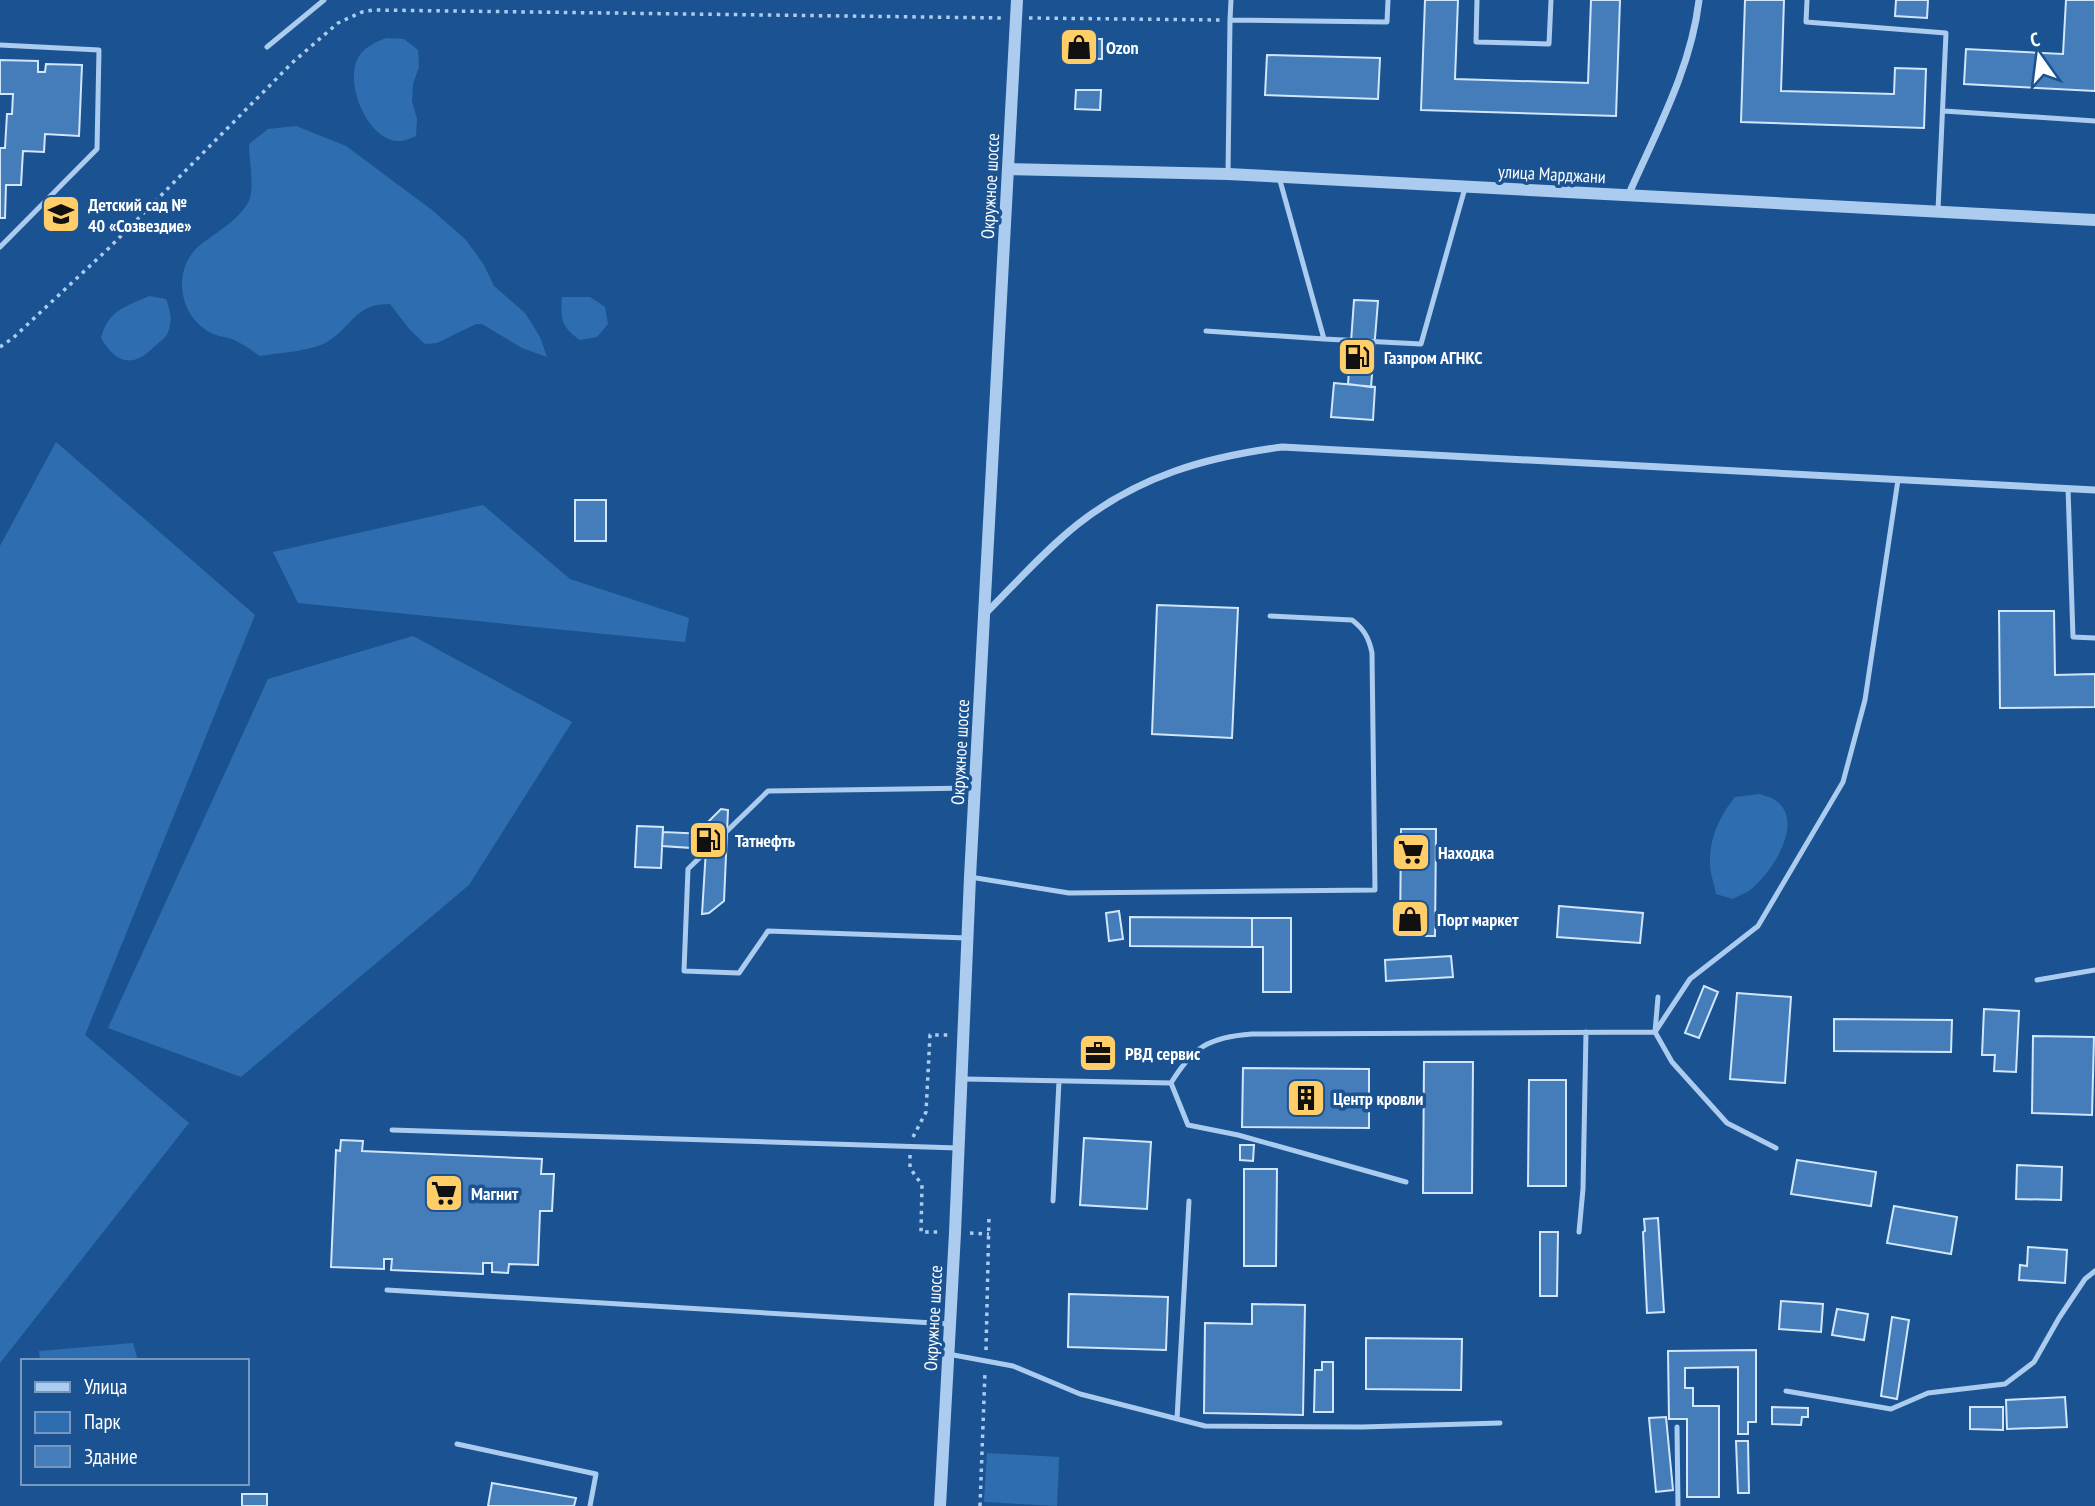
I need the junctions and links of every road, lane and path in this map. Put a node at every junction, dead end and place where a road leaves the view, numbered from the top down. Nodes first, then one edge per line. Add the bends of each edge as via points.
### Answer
1 (324, 0) edge
2 (1017, 0) edge
3 (1231, 0) edge
4 (1388, 0) edge
5 (1477, 0) edge
6 (1551, 0) edge
7 (1699, 0) edge
8 (1807, 0) edge
9 (1016, 18) junction
10 (1230, 20) junction
11 (0, 45) edge
12 (267, 47) dead end
13 (1944, 111) junction
14 (2095, 121) edge
15 (1007, 169) junction
16 (1228, 174) junction
17 (1279, 177) junction
18 (1466, 187) junction
19 (1628, 196) junction
20 (1938, 212) junction
21 (2095, 220) edge
22 (0, 247) edge
23 (1206, 331) dead end
24 (1324, 339) junction
25 (0, 347) edge
26 (1898, 480) junction
27 (2068, 488) junction
28 (2095, 490) edge
29 (984, 616) junction
30 (1270, 616) dead end
31 (2095, 638) edge
32 (976, 788) junction
33 (970, 877) junction
34 (967, 938) junction
35 (2095, 970) edge
36 (2037, 980) dead end
37 (1658, 997) dead end
38 (1655, 1031) junction
39 (1586, 1032) junction
40 (960, 1079) junction
41 (1059, 1081) junction
42 (1171, 1083) junction
43 (392, 1130) dead end
44 (958, 1148) junction
45 (1776, 1148) dead end
46 (1406, 1182) dead end
47 (1053, 1201) dead end
48 (1189, 1201) dead end
49 (1579, 1232) dead end
50 (2095, 1271) edge
51 (387, 1290) dead end
52 (950, 1324) junction
53 (948, 1354) junction
54 (1786, 1391) dead end
55 (1177, 1419) junction
56 (1500, 1423) dead end
57 (1677, 1427) dead end
58 (457, 1444) dead end
59 (590, 1506) edge
60 (940, 1506) edge
61 (1678, 1506) edge

1 - 12 lane
2 - 9 street, Окружное шоссе
3 - 10 lane
4 - 10 lane via 1387,22
5 - 6 lane via 1476,42 1549,44
7 - 19 street via 1685,67
8 - 13 lane via 1806,22 1946,33
9 - 10 path
9 - 15 street, Окружное шоссе
9 - 25 path via 362,12 338,23 293,62 109,248
10 - 16 lane
11 - 22 lane via 99,50 97,149
13 - 14 lane
13 - 20 lane
15 - 16 street, улица Марджани
15 - 29 street, Окружное шоссе
16 - 17 street, улица Марджани
17 - 18 street, улица Марджани
17 - 24 lane
18 - 19 street, улица Марджани
18 - 24 lane via 1420,344
19 - 20 street, улица Марджани
20 - 21 street, улица Марджани
23 - 24 lane
26 - 27 street
26 - 29 street via 1282,447 1231,454 1130,490 1037,561
26 - 38 lane via 1865,700 1843,782 1758,926 1689,979
27 - 28 street
27 - 31 lane via 2073,637
29 - 32 street, Окружное шоссе
30 - 33 lane via 1352,620 1370,642 1375,890 1069,893
32 - 33 street, Окружное шоссе
32 - 34 lane via 768,791 688,869 684,971 739,973 768,931
33 - 34 street, Окружное шоссе
34 - 40 street, Окружное шоссе
35 - 36 lane
37 - 38 lane
38 - 39 lane
38 - 45 lane via 1672,1062 1727,1123
39 - 42 lane via 1230,1036 1196,1050
39 - 49 lane
40 - 41 lane
40 - 44 street, Окружное шоссе
41 - 42 lane
41 - 47 lane
42 - 46 lane via 1188,1125
43 - 44 lane
44 - 52 street, Окружное шоссе
48 - 55 lane
50 - 54 lane via 2085,1279 2034,1362 2005,1384 1928,1393 1891,1409
51 - 52 lane
52 - 53 street, Окружное шоссе
53 - 55 lane via 1013,1366 1080,1394
53 - 60 street, Окружное шоссе
55 - 56 lane via 1218,1427
57 - 61 lane
58 - 59 lane via 596,1474

